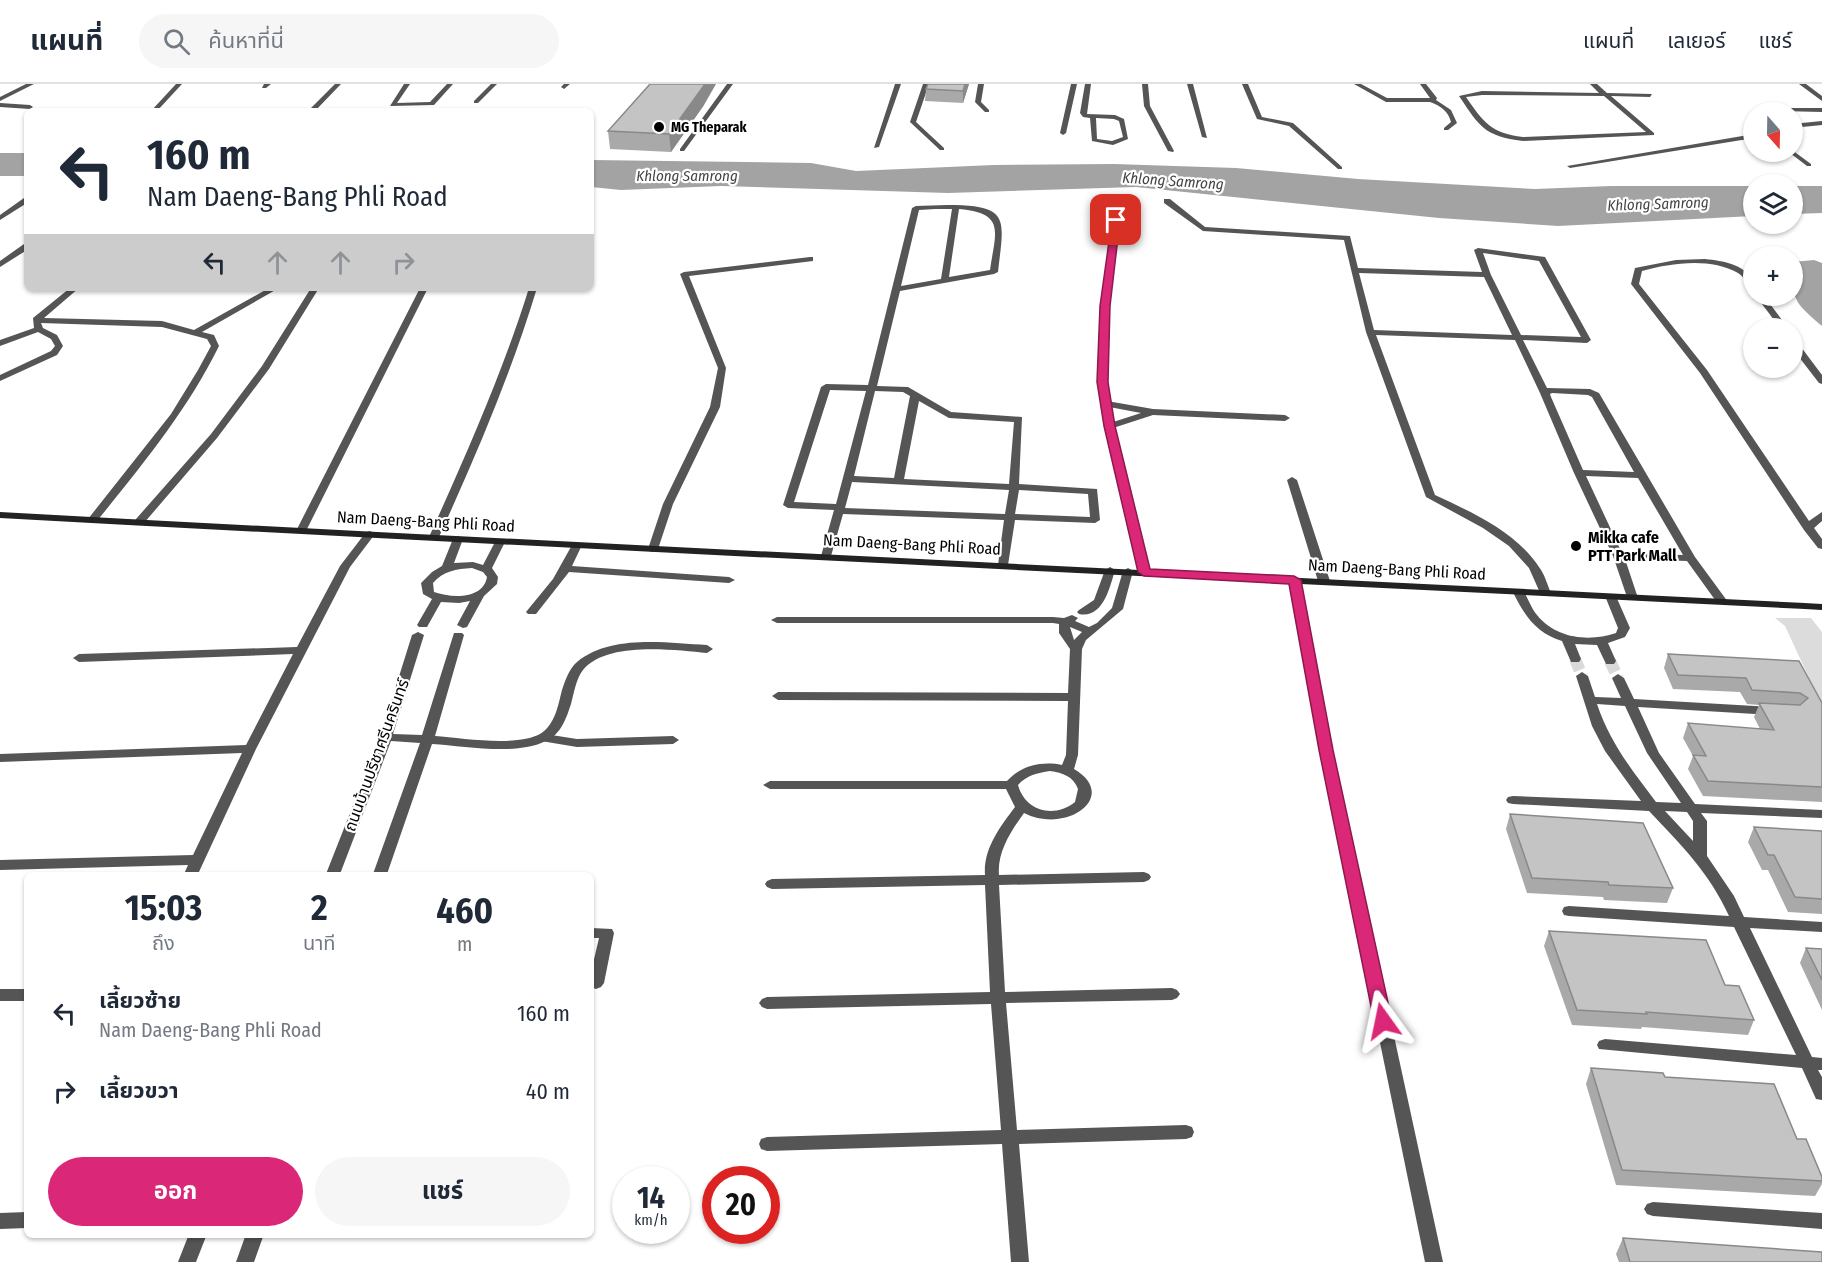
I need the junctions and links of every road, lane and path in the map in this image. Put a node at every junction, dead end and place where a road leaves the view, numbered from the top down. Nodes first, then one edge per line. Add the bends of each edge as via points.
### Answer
1 (32, 84) edge
2 (178, 84) edge
3 (338, 84) edge
4 (407, 84) edge
5 (450, 84) edge
6 (494, 84) edge
7 (730, 84) edge
8 (898, 84) edge
9 (926, 84) edge
10 (981, 84) edge
11 (1074, 84) edge
12 (1088, 84) edge
13 (1145, 84) edge
14 (1190, 84) edge
15 (1245, 84) edge
16 (1357, 84) edge
17 (1423, 84) edge
18 (1593, 84) edge
19 (1802, 84) edge
20 (1606, 95) junction
21 (1650, 95) dead end
22 (0, 99) edge
23 (1822, 99) edge
24 (1431, 100) junction
25 (476, 102) dead end
26 (432, 104) junction
27 (0, 105) edge
28 (30, 107) dead end
29 (157, 108) edge
30 (314, 108) edge
31 (390, 108) edge
32 (429, 108) edge
33 (1803, 110) edge
34 (1822, 110) edge
35 (987, 111) dead end
36 (1093, 117) junction
37 (1822, 123) edge
38 (1803, 125) edge
39 (1446, 129) dead end
40 (1063, 133) dead end
41 (1652, 134) junction
42 (1205, 137) dead end
43 (1743, 138) edge
44 (876, 147) dead end
45 (942, 149) dead end
46 (682, 150) dead end
47 (1670, 150) junction
48 (1171, 151) dead end
49 (1803, 160) edge
50 (1809, 165) dead end
51 (1570, 166) dead end
52 (1340, 168) dead end
53 (1167, 201) dead end
54 (24, 202) edge
55 (956, 207) junction
56 (0, 218) edge
57 (1116, 220) dead end
58 (24, 248) edge
59 (810, 260) dead end
60 (0, 265) edge
61 (1355, 270) junction
62 (1743, 272) edge
63 (1487, 275) junction
64 (945, 280) junction
65 (896, 289) junction
66 (72, 291) edge
67 (270, 291) edge
68 (313, 291) edge
69 (422, 291) edge
70 (532, 291) edge
71 (37, 324) junction
72 (196, 332) junction
73 (1370, 332) junction
74 (1516, 338) junction
75 (0, 344) edge
76 (1803, 356) edge
77 (0, 378) edge
78 (1822, 381) edge
79 (871, 388) junction
80 (1545, 393) junction
81 (915, 396) junction
82 (1107, 404) junction
83 (1153, 412) junction
84 (1285, 418) dead end
85 (1110, 426) junction
86 (1579, 473) junction
87 (1641, 475) junction
88 (849, 479) junction
89 (1292, 480) dead end
90 (898, 482) junction
91 (1014, 488) junction
92 (840, 509) junction
93 (0, 515) edge
94 (1822, 515) edge
95 (1010, 517) junction
96 (93, 519) junction
97 (140, 521) junction
98 (1808, 528) junction
99 (301, 531) junction
100 (370, 534) junction
101 (434, 537) junction
102 (458, 539) junction
103 (501, 542) junction
104 (577, 545) junction
105 (1822, 546) edge
106 (653, 549) junction
107 (826, 556) junction
108 (1618, 556) junction
109 (1690, 558) junction
110 (1003, 565) junction
111 (447, 568) junction
112 (486, 569) junction
113 (567, 569) junction
114 (1110, 570) junction
115 (1128, 571) junction
116 (1144, 572) junction
117 (729, 580) dead end
118 (1294, 580) junction
119 (1324, 582) junction
120 (1519, 592) junction
121 (1545, 593) junction
122 (478, 596) junction
123 (1611, 596) junction
124 (1632, 598) junction
125 (437, 599) junction
126 (1722, 602) junction
127 (1822, 607) edge
128 (532, 612) dead end
129 (1076, 616) junction
130 (777, 620) dead end
131 (1096, 626) junction
132 (1567, 639) junction
133 (1601, 640) junction
134 (707, 649) dead end
135 (1076, 649) junction
136 (303, 650) junction
137 (80, 658) dead end
138 (1575, 660) tunnel mouth
139 (1610, 661) tunnel mouth
140 (1582, 676) tunnel mouth
141 (1618, 678) tunnel mouth
142 (778, 696) dead end
143 (1074, 697) junction
144 (1589, 700) junction
145 (1630, 704) junction
146 (1783, 712) edge
147 (386, 737) junction
148 (428, 738) junction
149 (545, 738) junction
150 (673, 740) dead end
151 (250, 748) junction
152 (0, 758) edge
153 (1067, 771) junction
154 (770, 785) dead end
155 (1011, 785) junction
156 (1513, 800) dead end
157 (1651, 806) junction
158 (1021, 807) junction
159 (1691, 808) junction
160 (1822, 814) edge
161 (1700, 856) junction
162 (198, 860) junction
163 (0, 865) edge
164 (192, 872) edge
165 (334, 872) edge
166 (381, 872) edge
167 (1144, 877) dead end
168 (992, 881) junction
169 (772, 884) dead end
170 (1569, 911) dead end
171 (1740, 922) junction
172 (1822, 927) edge
173 (594, 933) edge
174 (596, 983) dead end
175 (1172, 994) dead end
176 (24, 995) edge
177 (0, 996) edge
178 (998, 998) junction
179 (767, 1003) dead end
180 (1605, 1045) dead end
181 (1814, 1063) edge
182 (1822, 1094) edge
183 (1186, 1132) dead end
184 (1010, 1137) junction
185 (767, 1144) dead end
186 (1653, 1209) dead end
187 (24, 1220) edge
188 (0, 1221) edge
189 (1822, 1221) edge
190 (196, 1238) edge
191 (254, 1238) edge
192 (187, 1262) edge
193 (245, 1262) edge
194 (1020, 1262) edge
195 (1434, 1262) edge

1 - 22 street
2 - 29 street
3 - 30 street
4 - 31 street
5 - 26 street
6 - 25 street
7 - 46 street
8 - 44 street
9 - 45 street via 913,122
10 - 35 street via 978,102
11 - 40 street
12 - 36 street via 1083,113
13 - 48 street via 1147,106
14 - 42 street
15 - 52 street via 1259,118 1291,124
16 - 24 street via 1386,100
17 - 24 street via 1434,98
18 - 20 street
19 - 23 street
20 - 21 street
20 - 41 street
20 - 41 street via 1462,96 1486,130 1496,135 1523,139
24 - 39 street via 1445,106 1453,116 1454,123
26 - 31 street
26 - 32 street
27 - 28 street
33 - 34 street
36 - 36 street via 1094,140 1113,143 1126,138 1122,120
37 - 38 street
41 - 47 street
43 - 47 street
47 - 51 street
49 - 50 street
53 - 61 street via 1203,229 1347,238
54 - 56 street
55 - 64 street
55 - 64 street via 980,208 992,213 998,222 994,272
55 - 65 street via 915,208
57 - 82 street via 1105,306 1103,382
58 - 60 street
59 - 106 street via 684,274 722,368 715,407 668,504
61 - 63 street
61 - 73 street
62 - 98 street via 1730,266 1686,262 1653,265 1638,270 1635,284 1704,372
63 - 74 street
63 - 74 street via 1478,250 1542,259 1587,340
64 - 65 street
65 - 79 street
66 - 71 street
67 - 72 street
68 - 97 street via 266,367 214,436
69 - 99 street
70 - 101 street via 479,438
71 - 72 street via 154,323
71 - 75 street
71 - 77 street via 59,346 54,353
72 - 96 street via 211,338 215,346 199,379 173,419
73 - 74 street
73 - 121 street via 1431,497 1500,532 1534,568
74 - 80 street
76 - 78 street
79 - 81 street via 904,389
79 - 88 street
79 - 92 street via 826,387 788,505
80 - 86 street
80 - 87 street via 1550,390 1596,395
81 - 90 street
81 - 91 street via 949,415 1019,419
82 - 83 street
82 - 85 street
83 - 84 street
83 - 85 street
85 - 116 street
86 - 87 street
86 - 108 street
87 - 109 street
88 - 90 street
88 - 92 street
89 - 119 street
90 - 91 street
91 - 95 street
91 - 95 street via 1093,490 1095,520
92 - 95 street
92 - 107 street
93 - 96 main road, Nam Daeng-Bang Phli Road
94 - 98 street
95 - 110 street
96 - 97 main road, Nam Daeng-Bang Phli Road
97 - 99 main road, Nam Daeng-Bang Phli Road
98 - 105 street
99 - 100 main road, Nam Daeng-Bang Phli Road
100 - 101 main road, Nam Daeng-Bang Phli Road
100 - 136 street via 345,566
101 - 102 main road, Nam Daeng-Bang Phli Road
102 - 103 main road, Nam Daeng-Bang Phli Road
102 - 111 street
103 - 104 main road, Nam Daeng-Bang Phli Road
103 - 112 street
104 - 106 main road, Nam Daeng-Bang Phli Road
104 - 113 street
106 - 107 main road, Nam Daeng-Bang Phli Road
107 - 110 main road, Nam Daeng-Bang Phli Road
108 - 109 street
108 - 124 street
109 - 126 street
110 - 114 main road, Nam Daeng-Bang Phli Road
111 - 112 street via 473,565
111 - 125 street via 427,583 429,594
112 - 122 street via 494,579
113 - 117 street
113 - 128 street
114 - 115 main road, Nam Daeng-Bang Phli Road
114 - 129 street via 1099,602
115 - 116 main road, Nam Daeng-Bang Phli Road
115 - 131 street via 1117,609
116 - 118 main road, Nam Daeng-Bang Phli Road
118 - 119 main road, Nam Daeng-Bang Phli Road
118 - 195 street
119 - 120 main road, Nam Daeng-Bang Phli Road
120 - 121 main road, Nam Daeng-Bang Phli Road
120 - 132 street via 1532,617 1553,634
121 - 123 main road, Nam Daeng-Bang Phli Road
122 - 125 street via 456,601
122 - 148 street via 461,630
123 - 124 main road, Nam Daeng-Bang Phli Road
123 - 133 street via 1624,628 1621,635
124 - 126 main road, Nam Daeng-Bang Phli Road
125 - 147 street, ถนนบ้านปรีชาศรีนครินทร์ via 421,630
126 - 127 main road, Nam Daeng-Bang Phli Road
129 - 130 street via 1053,620
129 - 131 street
129 - 135 street via 1062,629
131 - 135 street via 1081,638
132 - 133 street
132 - 138 street
133 - 139 street
134 - 149 street via 634,647 593,658 579,667 557,724
135 - 143 street
136 - 137 street
136 - 151 street
140 - 144 street
141 - 145 street
142 - 143 street
143 - 153 street via 1072,755
144 - 145 street
144 - 157 street via 1611,751
145 - 146 street
145 - 159 street via 1653,753
147 - 148 street
147 - 165 street, ถนนบ้านปรีชาศรีนครินทร์
148 - 149 street via 518,745
148 - 166 street
149 - 150 street via 577,743
151 - 152 street
151 - 162 street
153 - 155 street via 1050,767 1032,769 1018,775
153 - 158 street via 1080,779 1086,790 1084,802 1073,811 1038,814
154 - 155 street
155 - 158 street via 1012,797
156 - 157 street
157 - 159 street
157 - 161 street
158 - 168 street via 996,845
159 - 160 street
159 - 161 street via 1700,821
161 - 171 street
162 - 163 street
162 - 164 street
167 - 168 street
168 - 169 street
168 - 178 street
170 - 171 street
171 - 172 street
171 - 181 street
173 - 174 street via 608,933
175 - 178 street
176 - 177 street
178 - 179 street
178 - 184 street
180 - 181 street
181 - 182 street
183 - 184 street
184 - 185 street
184 - 194 street
186 - 189 street
187 - 188 street
190 - 192 street
191 - 193 street

